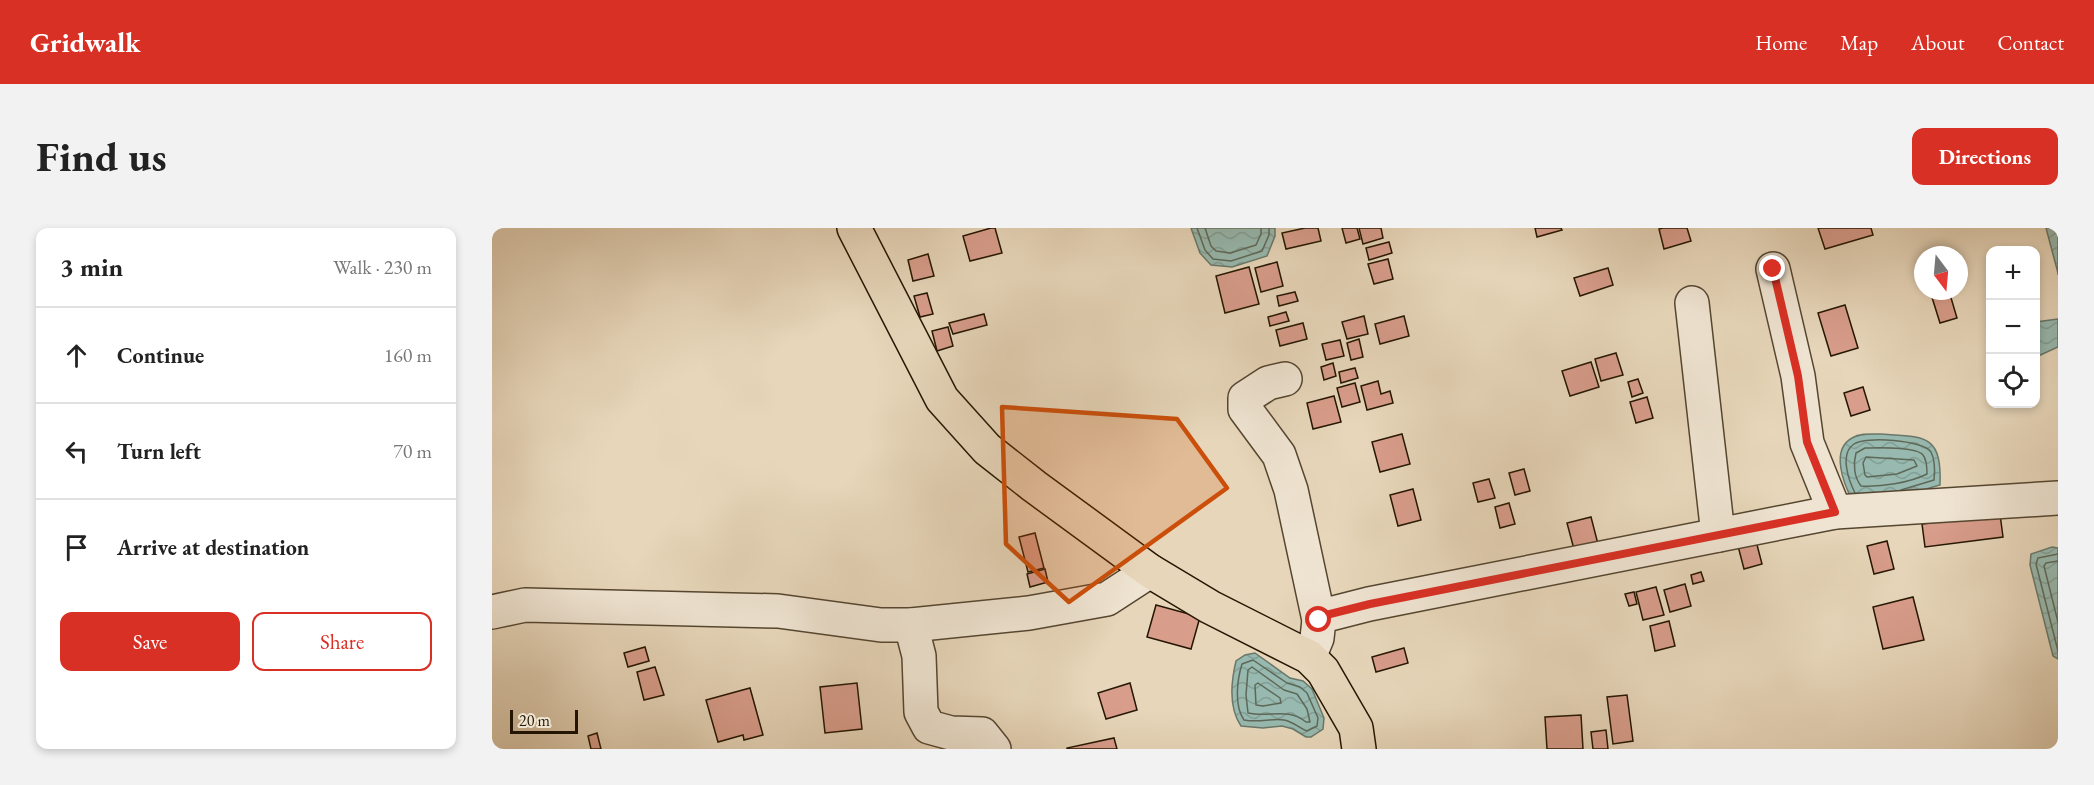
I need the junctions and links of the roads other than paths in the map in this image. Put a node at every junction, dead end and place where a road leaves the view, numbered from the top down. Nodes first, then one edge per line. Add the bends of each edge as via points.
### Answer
1 (854, 228) edge
2 (1773, 269) dead end
3 (1692, 303) dead end
4 (1285, 379) dead end
5 (2058, 498) edge
6 (1835, 512) junction
7 (1718, 535) junction
8 (1150, 571) junction
9 (492, 612) edge
10 (1319, 620) junction
11 (911, 625) junction
12 (1309, 657) junction
13 (994, 749) edge
14 (1359, 749) edge

1 - 8 main road via 942,399 987,449
2 - 6 street via 1798,376 1807,442
3 - 7 street
4 - 10 street via 1268,383 1245,398 1245,409 1279,455 1291,490
5 - 6 street
6 - 7 street
7 - 10 street via 1370,604
8 - 11 street via 1107,599 1029,613
8 - 12 main road via 1210,607
9 - 11 street via 525,605 778,611 881,625
10 - 12 street
11 - 13 street via 919,656 921,712 929,726 951,733 982,734
12 - 14 main road via 1323,671 1356,728

